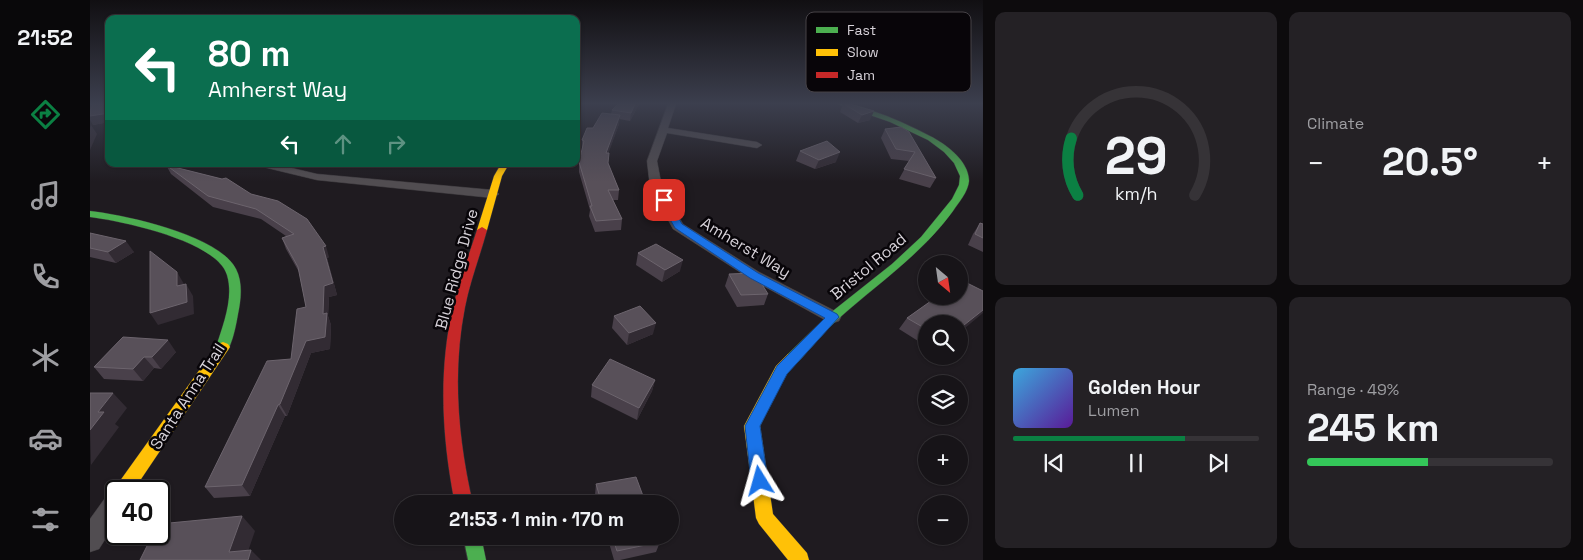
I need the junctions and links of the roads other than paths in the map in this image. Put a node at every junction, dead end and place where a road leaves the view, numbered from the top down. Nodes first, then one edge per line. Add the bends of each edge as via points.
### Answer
1 (664, 130) joint
2 (914, 130) edge
3 (757, 145) dead end
4 (277, 167) edge
5 (315, 167) edge
6 (503, 167) edge
7 (306, 173) junction
8 (493, 194) junction
9 (90, 214) edge
10 (833, 317) junction
11 (132, 480) edge
12 (462, 495) edge
13 (105, 518) edge
14 (90, 540) edge
15 (474, 545) edge
16 (477, 560) edge
17 (800, 560) edge

1 - 3 street
1 - 10 street, Amherst Way via 652,162 656,187 678,226 754,275
2 - 10 street, Bristol Road via 957,162 964,177 961,193 940,224 904,261
4 - 7 street
5 - 7 street
6 - 8 street, Blue Ridge Drive
7 - 8 street via 316,177
8 - 12 street, Blue Ridge Drive via 457,317 449,389
9 - 11 street, Santa Anna Trail via 108,215 204,246 220,256 231,269 236,299 223,347
10 - 17 street, Bristol Road via 782,370 752,426 765,518
13 - 14 street
15 - 16 street

